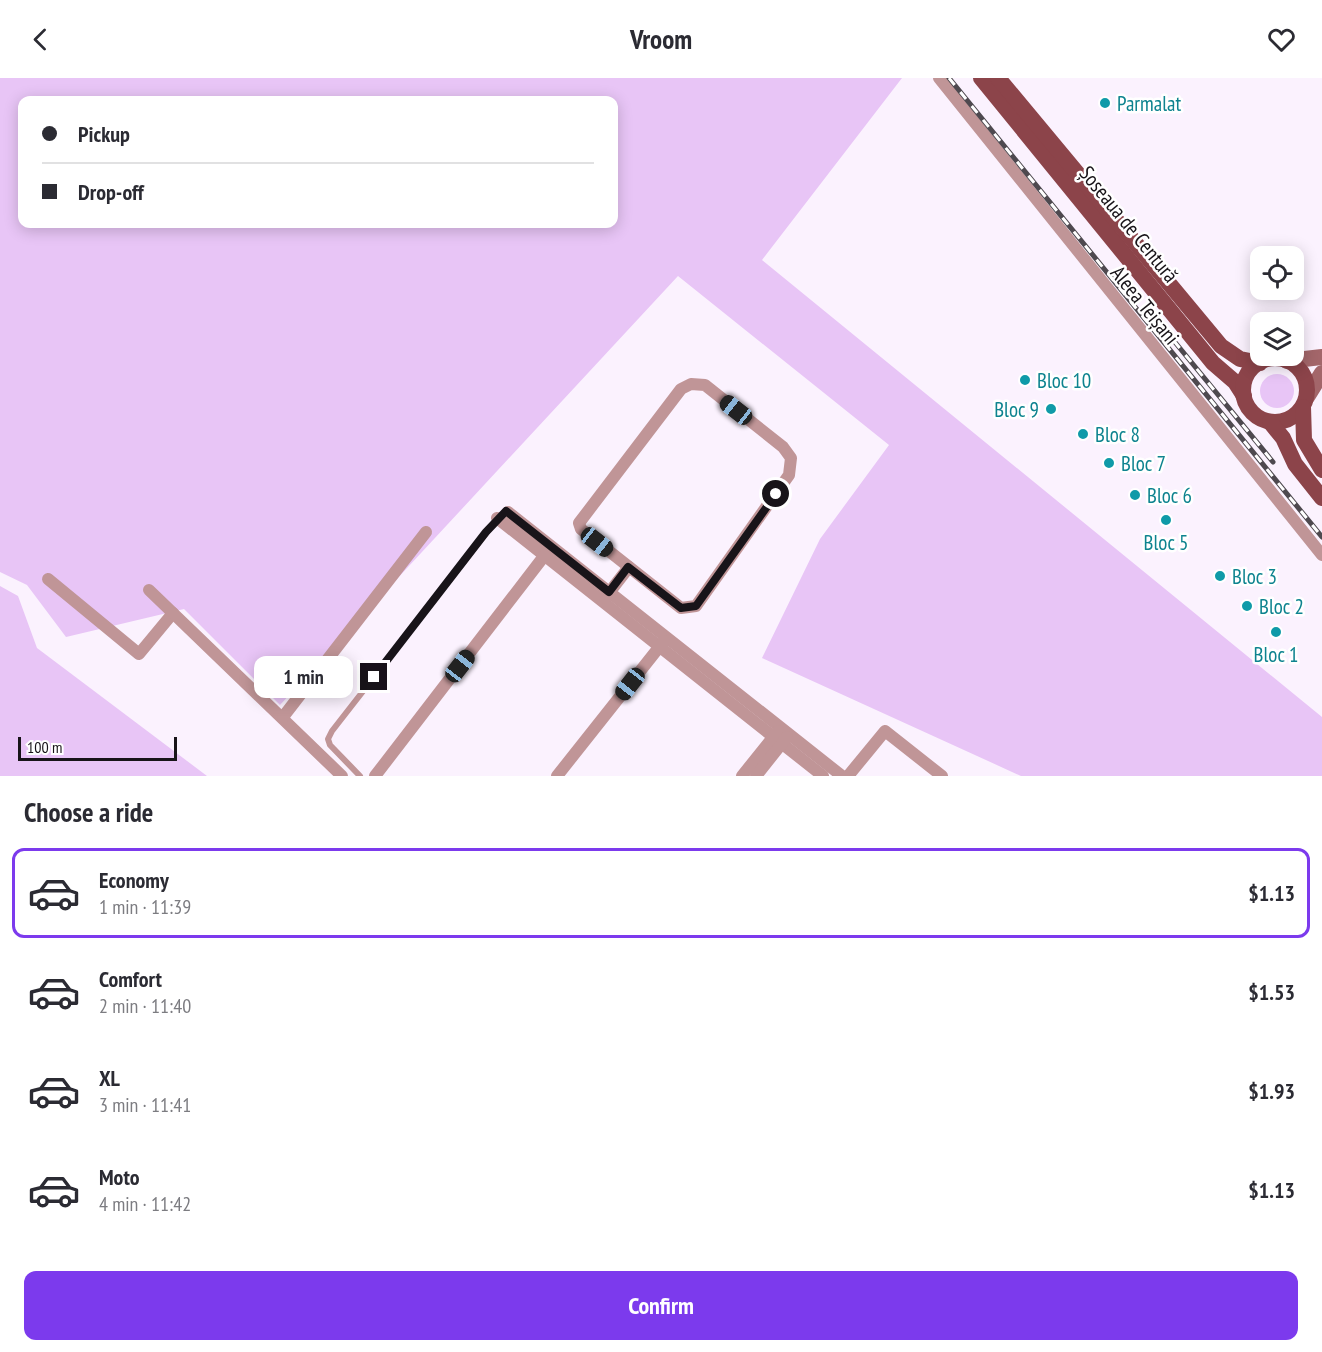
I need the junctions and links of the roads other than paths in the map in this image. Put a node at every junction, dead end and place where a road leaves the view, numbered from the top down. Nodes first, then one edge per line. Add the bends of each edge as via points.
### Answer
1 (939, 78) edge
2 (981, 78) edge
3 (998, 78) edge
4 (1322, 357) edge
5 (1304, 359) edge
6 (1250, 361) edge
7 (1257, 366) edge
8 (1293, 366) edge
9 (1322, 373) edge
10 (1244, 396) junction
11 (1305, 402) junction
12 (1270, 422) junction
13 (1322, 470) edge
14 (1322, 498) edge
15 (503, 515) joint
16 (426, 532) dead end
17 (548, 551) junction
18 (1322, 555) edge
19 (628, 567) junction
20 (48, 579) dead end
21 (149, 590) dead end
22 (606, 597) junction
23 (173, 613) junction
24 (663, 642) junction
25 (283, 717) junction
26 (781, 735) junction
27 (342, 776) edge
28 (360, 776) edge
29 (375, 776) edge
30 (557, 776) edge
31 (742, 776) edge
32 (756, 776) edge
33 (823, 776) edge
34 (842, 776) edge
35 (848, 776) edge
36 (942, 776) edge

1 - 18 street, Aleea Teișani
2 - 10 main road, Șoseaua de Centură
3 - 6 main road, Șoseaua de Centură via 1221,346
4 - 5 main road
7 - 10 main road via 1245,380
8 - 11 main road via 1301,372 1307,388
9 - 11 main road
10 - 12 main road via 1256,416
11 - 12 main road via 1289,419
11 - 13 main road via 1304,440
12 - 14 main road
15 - 17 street
15 - 28 lane via 332,731 330,745
16 - 25 street
17 - 22 street
17 - 29 street
19 - 19 street via 581,529 580,520 681,389 692,384 705,385 783,447 791,458 789,475 696,606 681,608
19 - 22 street
20 - 23 street via 139,654
21 - 23 street
22 - 24 street
23 - 25 street
24 - 26 street
24 - 30 street
25 - 27 street
26 - 31 street
26 - 32 street
26 - 33 street
26 - 34 street
35 - 36 street via 885,731

